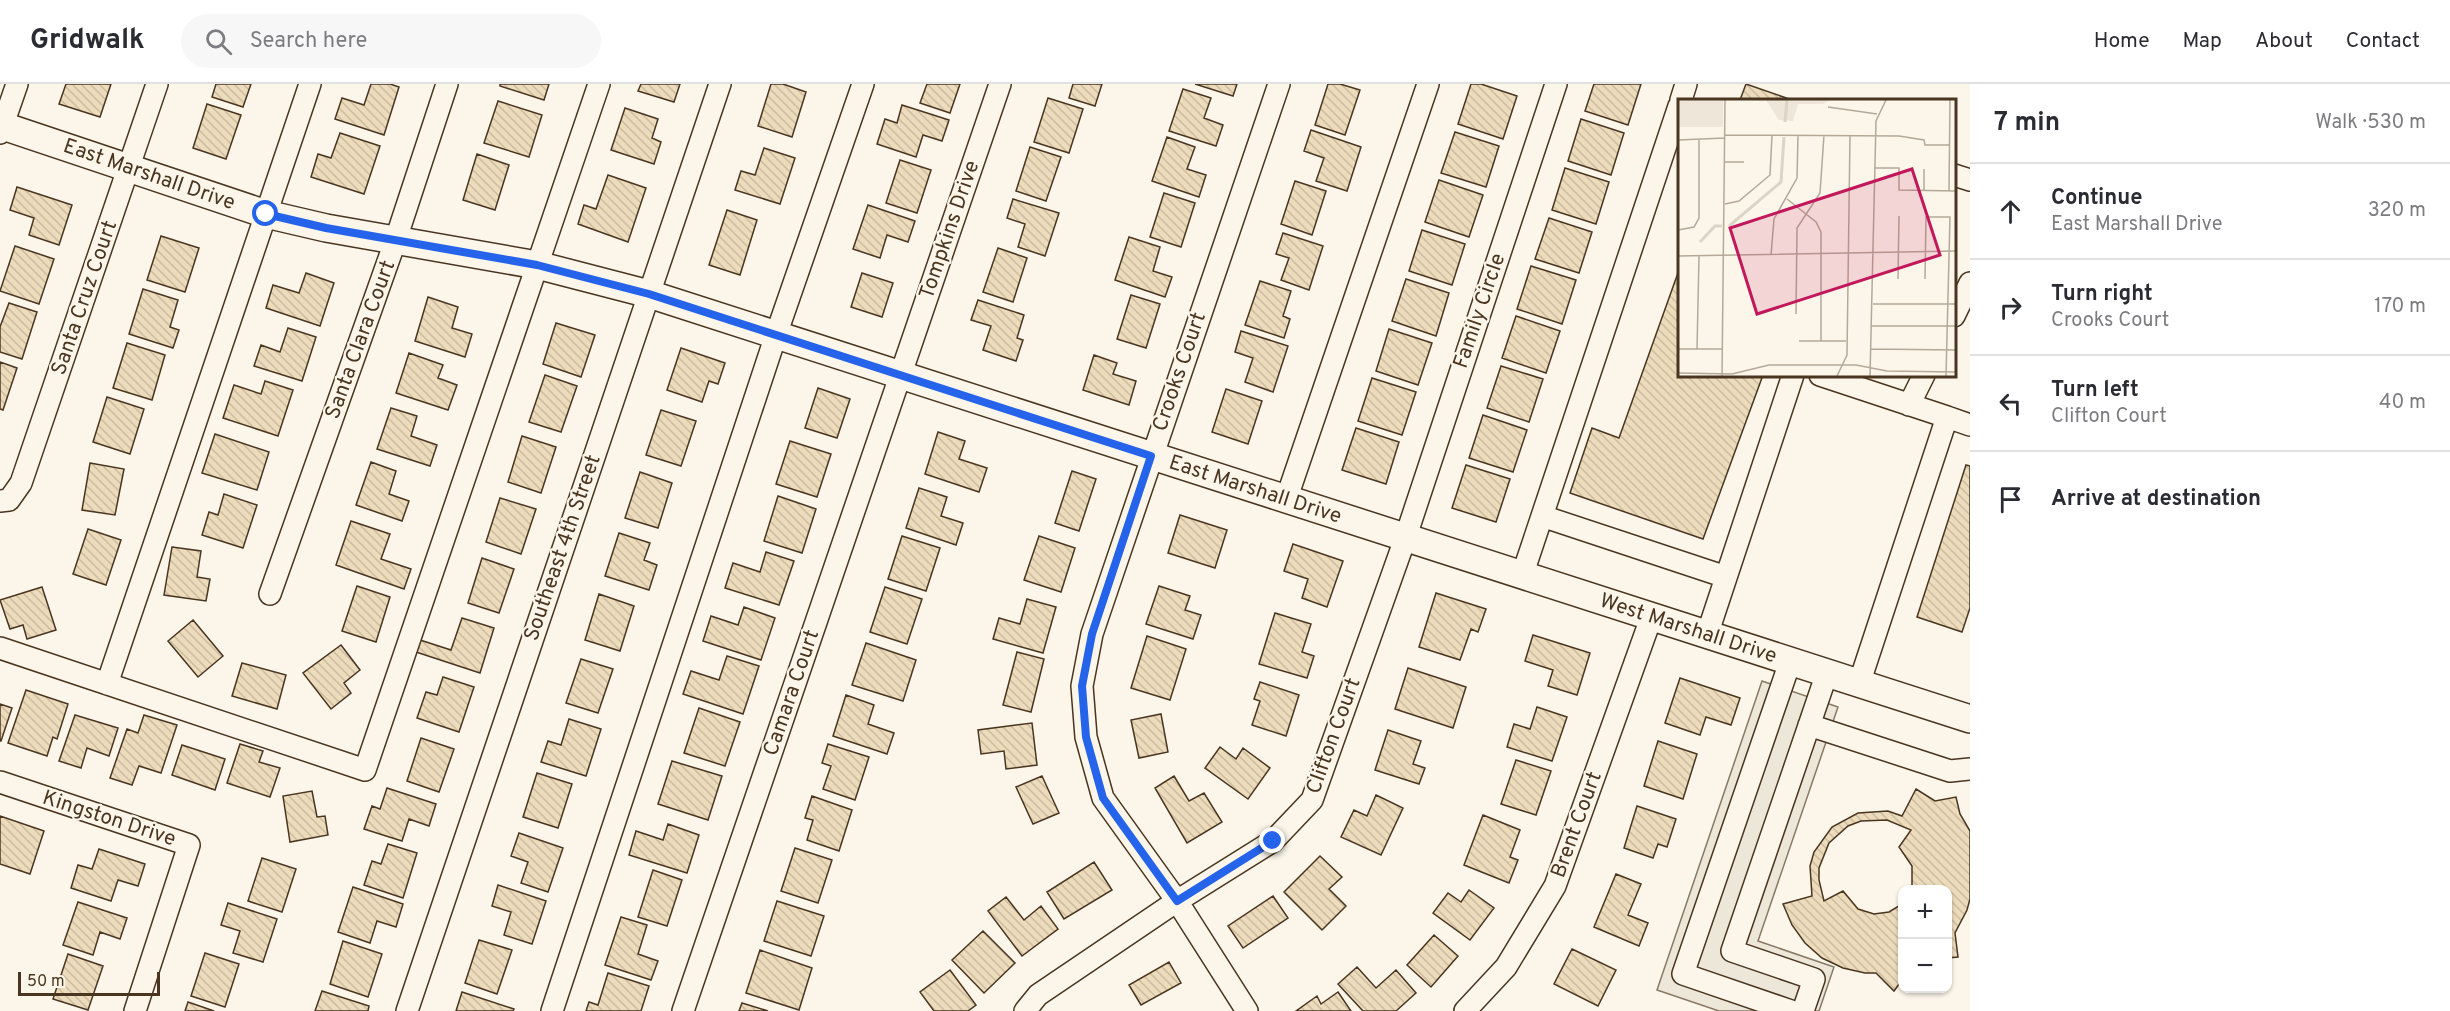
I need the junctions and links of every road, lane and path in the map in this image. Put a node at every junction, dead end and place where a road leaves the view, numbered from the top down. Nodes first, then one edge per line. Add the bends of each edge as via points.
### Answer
1 (16, 84) edge
2 (157, 84) edge
3 (310, 84) edge
4 (447, 84) edge
5 (599, 84) edge
6 (720, 84) edge
7 (863, 84) edge
8 (1000, 84) edge
9 (1279, 84) edge
10 (1428, 84) edge
11 (1556, 84) edge
12 (1686, 84) edge
13 (1681, 99) edge
14 (1678, 109) edge
15 (1, 128) edge
16 (129, 167) junction
17 (1955, 175) edge
18 (1970, 180) edge
19 (266, 214) junction
20 (396, 239) junction
21 (537, 265) junction
22 (1970, 283) edge
23 (649, 294) junction
24 (1955, 312) edge
25 (776, 335) junction
26 (901, 375) junction
27 (1793, 376) edge
28 (1823, 376) edge
29 (1924, 376) edge
30 (1909, 405) junction
31 (1947, 417) junction
32 (1970, 425) edge
33 (1151, 456) junction
34 (1286, 500) junction
35 (0, 501) edge
36 (1542, 516) junction
37 (1405, 539) junction
38 (1522, 576) junction
39 (1726, 577) junction
40 (270, 594) dead end
41 (1651, 618) junction
42 (1707, 635) junction
43 (0, 648) edge
44 (1790, 662) junction
45 (1827, 673) junction
46 (107, 684) junction
47 (1859, 684) junction
48 (1969, 716) edge
49 (1809, 725) junction
50 (1970, 769) edge
51 (0, 782) edge
52 (1177, 901) junction
53 (135, 1011) edge
54 (407, 1011) edge
55 (552, 1011) edge
56 (683, 1011) edge
57 (1024, 1011) edge
58 (1247, 1011) edge
59 (1465, 1011) edge
60 (1791, 1011) edge
61 (1803, 1011) edge

1 - 15 street
2 - 16 street, Santa Cruz Court
3 - 19 street
4 - 20 street, Santa Clara Court
5 - 21 street
6 - 23 street, Southeast 4th Street
7 - 25 street
8 - 26 street, Tompkins Drive
9 - 33 street, Crooks Court
10 - 34 street
11 - 37 street, Family Circle
12 - 13 street
14 - 36 street
15 - 16 main road, East Marshall Drive
16 - 19 main road, East Marshall Drive
16 - 35 street, Santa Cruz Court via 21,483 9,500
17 - 18 street
19 - 20 main road, East Marshall Drive
19 - 46 street
20 - 21 main road, East Marshall Drive
20 - 40 street, Santa Clara Court
21 - 23 main road, East Marshall Drive
21 - 46 street via 365,770
22 - 24 street
23 - 25 main road, East Marshall Drive
23 - 54 street, Southeast 4th Street
25 - 26 main road, East Marshall Drive
25 - 55 street
26 - 33 main road, East Marshall Drive
26 - 56 street, Camara Court
27 - 39 street
28 - 30 street
29 - 30 street
30 - 31 street
31 - 32 street
31 - 47 street
33 - 34 main road, East Marshall Drive
33 - 52 street, Crooks Court via 1092,634 1082,686 1086,737 1103,798
34 - 37 main road, East Marshall Drive
36 - 38 street
36 - 39 street
37 - 38 main road, West Marshall Drive
37 - 52 street, Clifton Court via 1312,800 1273,841
38 - 41 main road, West Marshall Drive
39 - 42 street
41 - 42 main road, West Marshall Drive
41 - 59 street, Brent Court via 1555,886 1506,968
42 - 44 main road, West Marshall Drive
43 - 46 street
44 - 45 main road, West Marshall Drive
44 - 60 street via 1683,974
45 - 47 main road, West Marshall Drive
45 - 49 street
47 - 48 main road, West Marshall Drive
49 - 50 street via 1950,771
49 - 61 street via 1732,951 1814,979
51 - 53 street, Kingston Drive via 189,845
52 - 57 street, Clifton Court via 1038,995
52 - 58 street, Crooks Court

